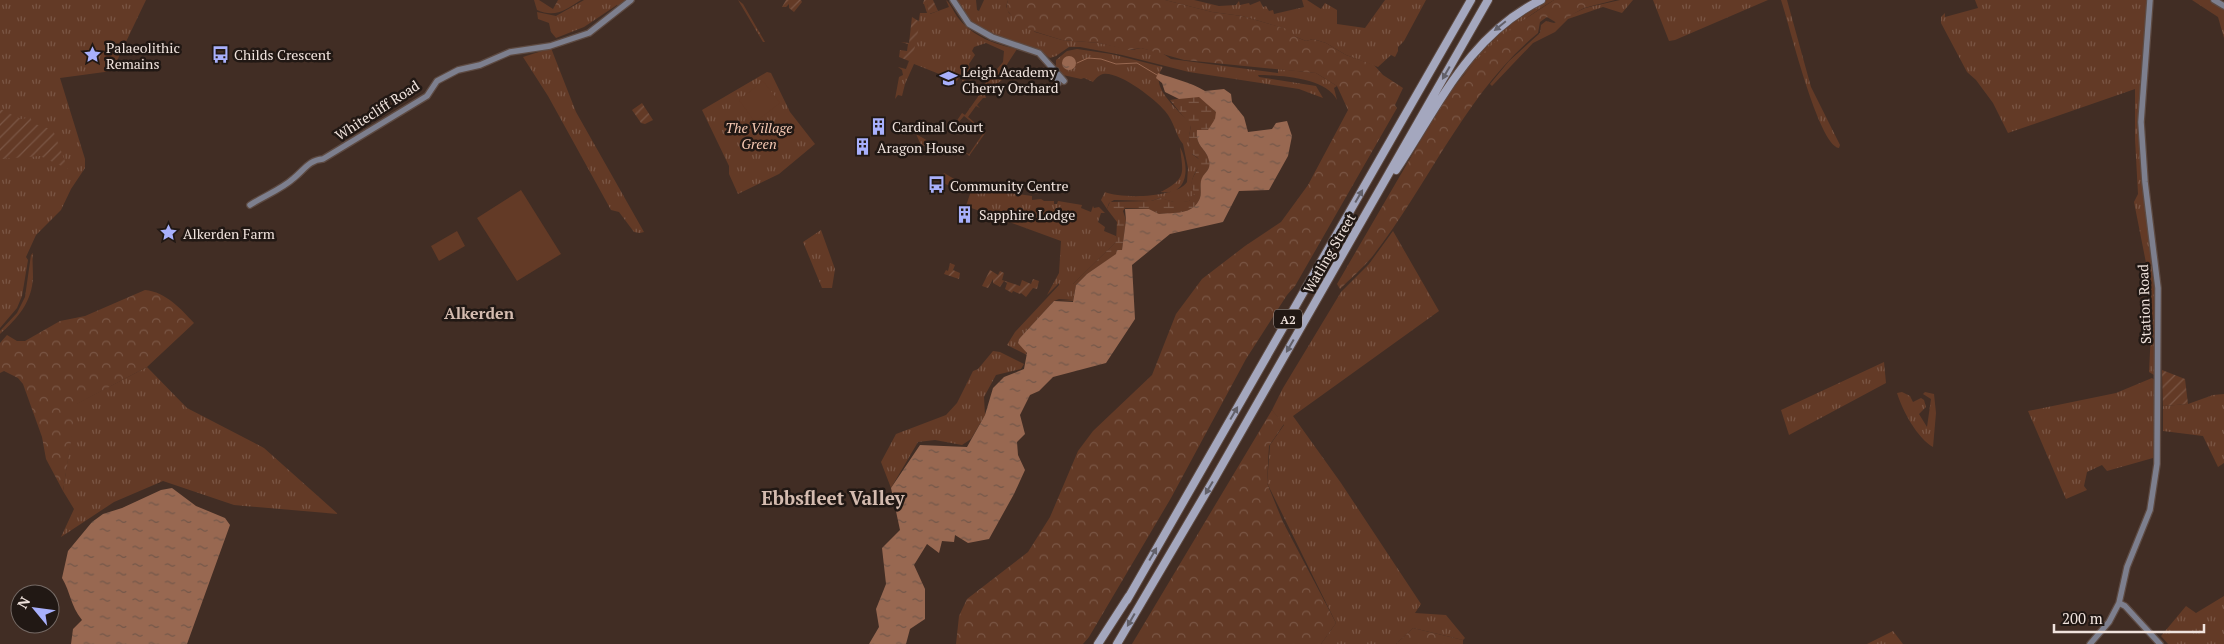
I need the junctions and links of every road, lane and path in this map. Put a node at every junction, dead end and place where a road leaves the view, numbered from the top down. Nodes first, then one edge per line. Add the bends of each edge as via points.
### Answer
1 (631, 0) edge
2 (953, 0) edge
3 (1469, 0) edge
4 (1488, 0) edge
5 (1541, 0) edge
6 (2150, 0) edge
7 (2214, 0) edge
8 (2222, 5) edge
9 (1061, 82) dead end
10 (250, 205) dead end
11 (1358, 228) junction
12 (1127, 599) junction
13 (2119, 603) junction
14 (1098, 644) edge
15 (1102, 644) edge
16 (1117, 644) edge
17 (2090, 644) edge
18 (2160, 644) edge

1 - 10 main road, Whitecliff Road via 589,33 550,46 510,52 453,72 437,81 427,96 324,159 316,159 295,178
2 - 9 main road via 969,24 992,37 1035,50 1047,59
12 -> 3 highway, Watling Street / A2
4 -> 11 highway, Watling Street / A2
5 -> 11 highway via 1503,24 1470,56
6 - 13 main road, Station Road via 2141,122 2158,288 2157,464 2150,510 2127,567
7 - 8 main road
11 -> 16 highway, Watling Street / A2
12 - 14 highway, A2
12 - 15 highway, A2
13 - 17 main road, Station Road via 2109,622
13 - 18 main road

